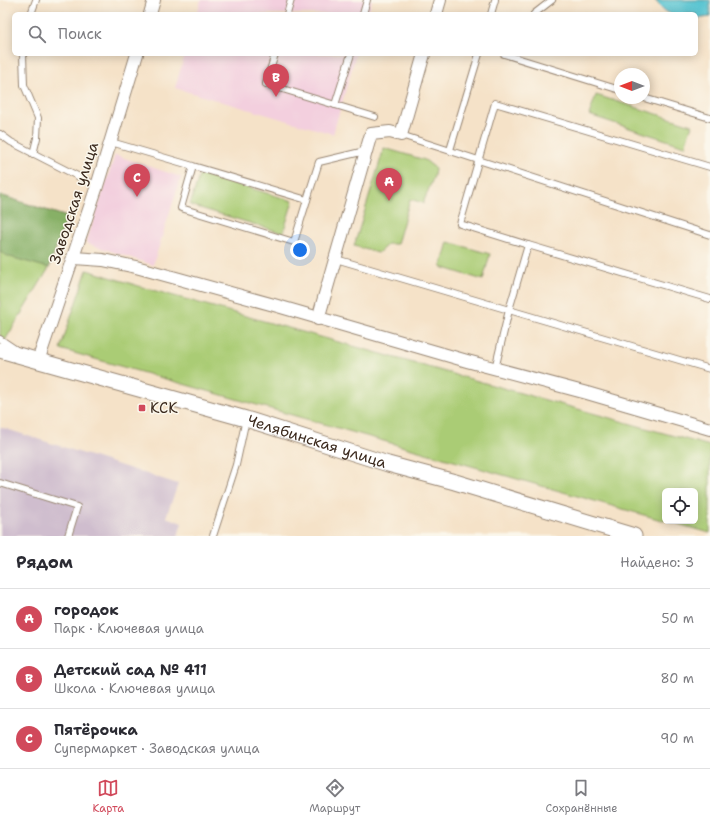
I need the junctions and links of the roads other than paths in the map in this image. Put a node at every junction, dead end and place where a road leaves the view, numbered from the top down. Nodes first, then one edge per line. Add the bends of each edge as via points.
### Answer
1 (36, 0) edge
2 (154, 0) edge
3 (291, 0) edge
4 (367, 0) edge
5 (440, 0) edge
6 (495, 0) edge
7 (552, 0) edge
8 (32, 12) edge
9 (151, 12) edge
10 (288, 12) edge
11 (363, 12) edge
12 (437, 12) edge
13 (492, 12) edge
14 (537, 12) edge
15 (23, 56) edge
16 (137, 56) edge
17 (274, 56) edge
18 (349, 56) edge
19 (423, 56) edge
20 (478, 56) edge
21 (518, 56) edge
22 (614, 88) edge
23 (650, 100) edge
24 (335, 105) junction
25 (375, 117) dead end
26 (710, 118) edge
27 (0, 134) edge
28 (401, 135) junction
29 (111, 142) junction
30 (450, 150) junction
31 (365, 151) junction
32 (33, 154) junction
33 (479, 159) junction
34 (193, 166) junction
35 (710, 167) edge
36 (97, 186) junction
37 (306, 200) junction
38 (710, 235) edge
39 (528, 245) junction
40 (74, 258) junction
41 (336, 259) junction
42 (710, 299) edge
43 (509, 310) junction
44 (318, 319) junction
45 (0, 339) edge
46 (0, 350) edge
47 (38, 361) junction
48 (495, 369) junction
49 (710, 369) edge
50 (246, 419) junction
51 (710, 428) edge
52 (0, 483) edge
53 (68, 536) edge
54 (213, 536) edge
55 (634, 536) edge

1 - 8 lane
2 - 9 street
3 - 10 lane
4 - 11 lane
5 - 12 street
6 - 13 lane
7 - 14 lane
15 - 32 lane via 24,86 38,118
16 - 29 street, Заводская улица
17 - 24 lane via 266,84
18 - 24 lane
19 - 28 street
20 - 30 lane
21 - 22 lane
23 - 26 lane
24 - 25 lane
27 - 32 lane
28 - 30 lane
28 - 31 street via 390,132 371,134
29 - 34 lane
29 - 36 street, Заводская улица
30 - 33 lane
31 - 37 lane via 319,162
31 - 41 street
32 - 36 lane
33 - 35 lane via 496,103
33 - 38 lane
33 - 39 lane via 460,224
34 - 37 lane
34 - 37 lane via 181,208 294,242
36 - 40 street, Заводская улица
39 - 42 lane
39 - 43 lane
40 - 44 street via 103,260 136,267
40 - 47 street, Заводская улица
41 - 43 lane
41 - 44 street
43 - 48 lane
43 - 49 lane
44 - 48 street
45 - 47 lane
46 - 47 street, Челябинская улица
47 - 50 street, Челябинская улица
48 - 51 street
50 - 54 lane via 236,465
50 - 55 street, Челябинская улица via 388,464
52 - 53 lane via 77,506

